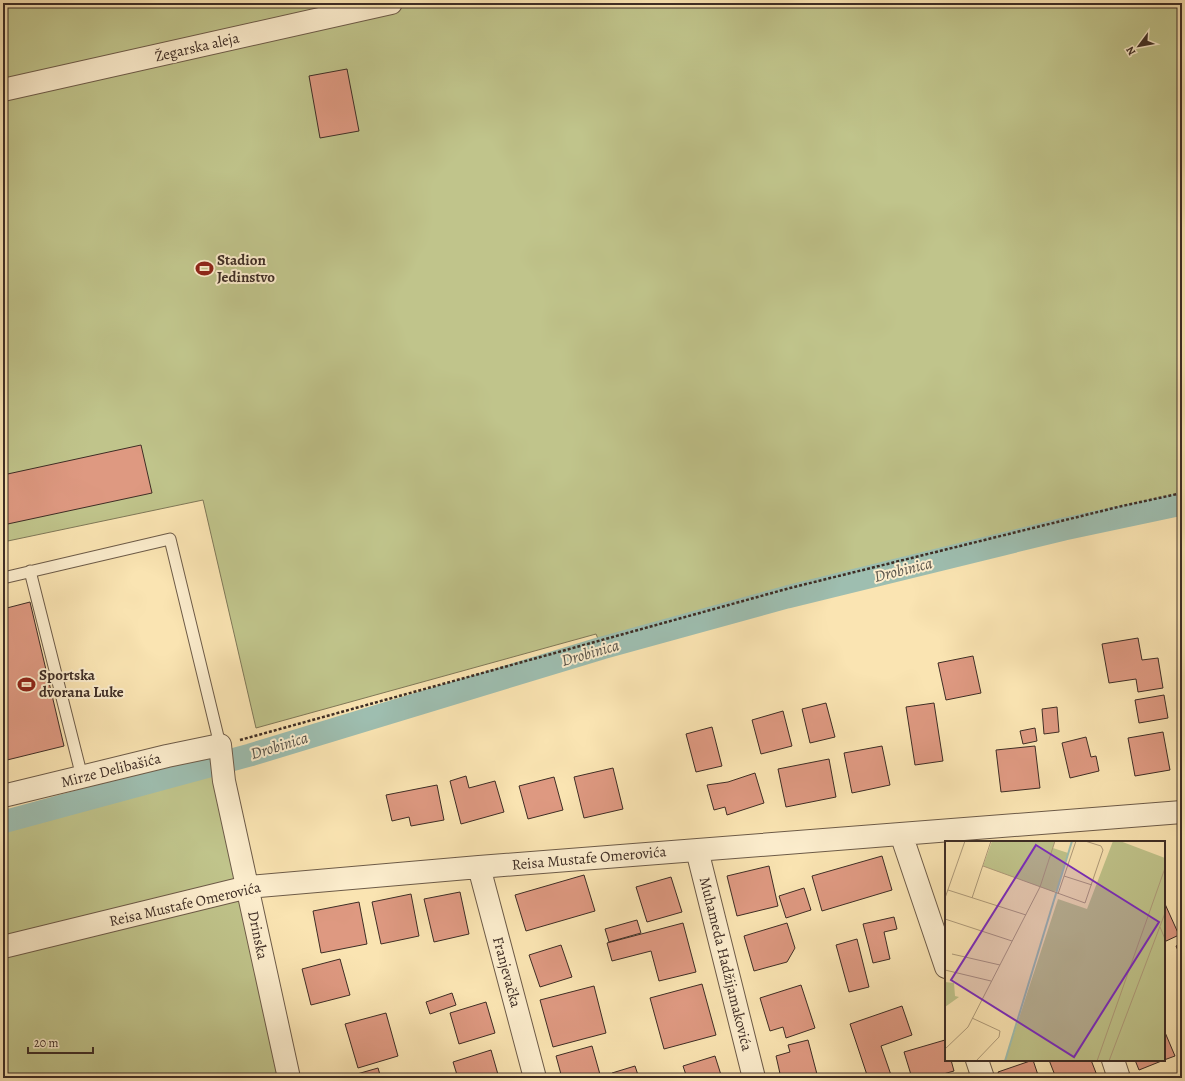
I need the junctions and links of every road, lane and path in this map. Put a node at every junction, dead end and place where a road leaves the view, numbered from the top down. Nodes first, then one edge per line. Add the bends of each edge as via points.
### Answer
1 (392, 3) edge
2 (3, 90) edge
3 (1182, 493) edge
4 (30, 571) junction
5 (3, 578) edge
6 (220, 745) junction
7 (82, 777) junction
8 (3, 796) edge
9 (1182, 812) edge
10 (1037, 833) edge
11 (901, 834) junction
12 (697, 850) junction
13 (479, 867) junction
14 (248, 887) junction
15 (3, 946) edge
16 (945, 964) edge
17 (977, 1061) edge
18 (1113, 1061) edge
19 (288, 1078) edge
20 (535, 1078) edge
21 (754, 1078) edge
22 (984, 1078) edge
23 (1119, 1078) edge

1 - 2 street, Žegarska aleja
3 - 6 path via 790,588
4 - 5 lane
4 - 6 lane via 170,539
4 - 7 lane
6 - 7 street, Mirze Delibašića
6 - 14 street, Drinska via 224,781
7 - 8 street, Mirze Delibašića
9 - 10 street, Reisa Mustafe Omerovića
10 - 11 street, Reisa Mustafe Omerovića
11 - 12 street, Reisa Mustafe Omerovića
11 - 16 street
12 - 13 street, Reisa Mustafe Omerovića
12 - 21 street, Muhameda Hadžijamakovića
13 - 14 street, Reisa Mustafe Omerovića
13 - 20 street, Franjevačka
14 - 15 street, Reisa Mustafe Omerovića
14 - 19 street, Drinska
17 - 22 street
18 - 23 street

